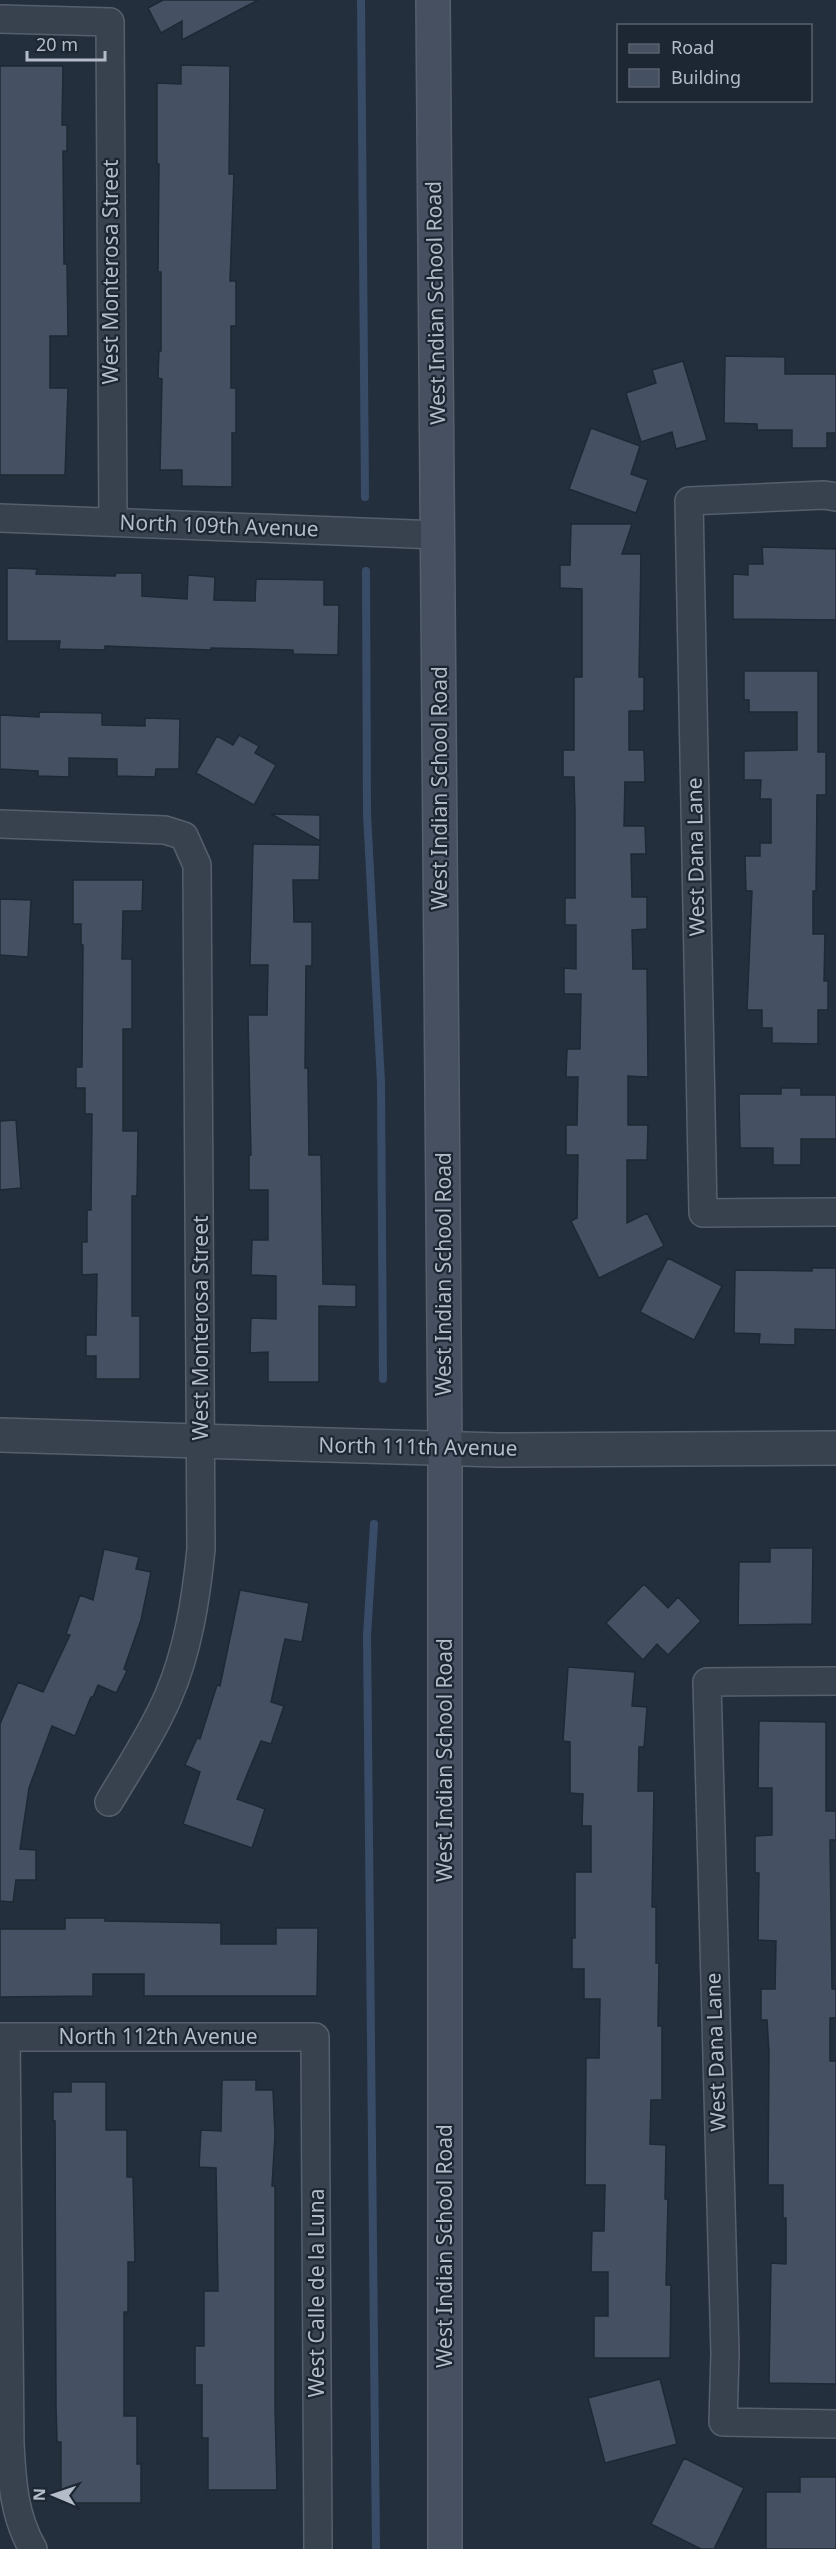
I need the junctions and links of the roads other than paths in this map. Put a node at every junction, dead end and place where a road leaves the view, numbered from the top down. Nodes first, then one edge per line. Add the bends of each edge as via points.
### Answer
1 (433, 0) edge
2 (0, 19) edge
3 (836, 497) edge
4 (0, 518) edge
5 (113, 522) junction
6 (438, 535) junction
7 (0, 824) edge
8 (836, 1212) edge
9 (0, 1435) edge
10 (202, 1442) junction
11 (836, 1448) edge
12 (445, 1449) junction
13 (836, 1681) edge
14 (109, 1802) dead end
15 (3, 2037) edge
16 (315, 2037) joint
17 (836, 2424) edge
18 (33, 2549) edge
19 (318, 2549) edge
20 (445, 2549) edge

1 - 6 main road, West Indian School Road
2 - 5 street, West Monterosa Street via 110,22
3 - 8 street, West Dana Lane via 689,501 703,1213
4 - 5 street, North 109th Avenue
5 - 6 street, North 109th Avenue
6 - 12 main road, West Indian School Road
7 - 10 street, West Monterosa Street via 165,830 184,836 196,865
9 - 10 street, North 111th Avenue
10 - 12 street, North 111th Avenue
10 - 14 street, West Monterosa Street via 201,1549 181,1660 151,1732
11 - 12 street, North 111th Avenue
12 - 20 main road, West Indian School Road
13 - 17 street, West Dana Lane via 707,1682 725,2354 723,2422
15 - 16 street, North 112th Avenue
15 - 18 street via 10,2444 13,2493 22,2529
16 - 19 street, West Calle de la Luna

